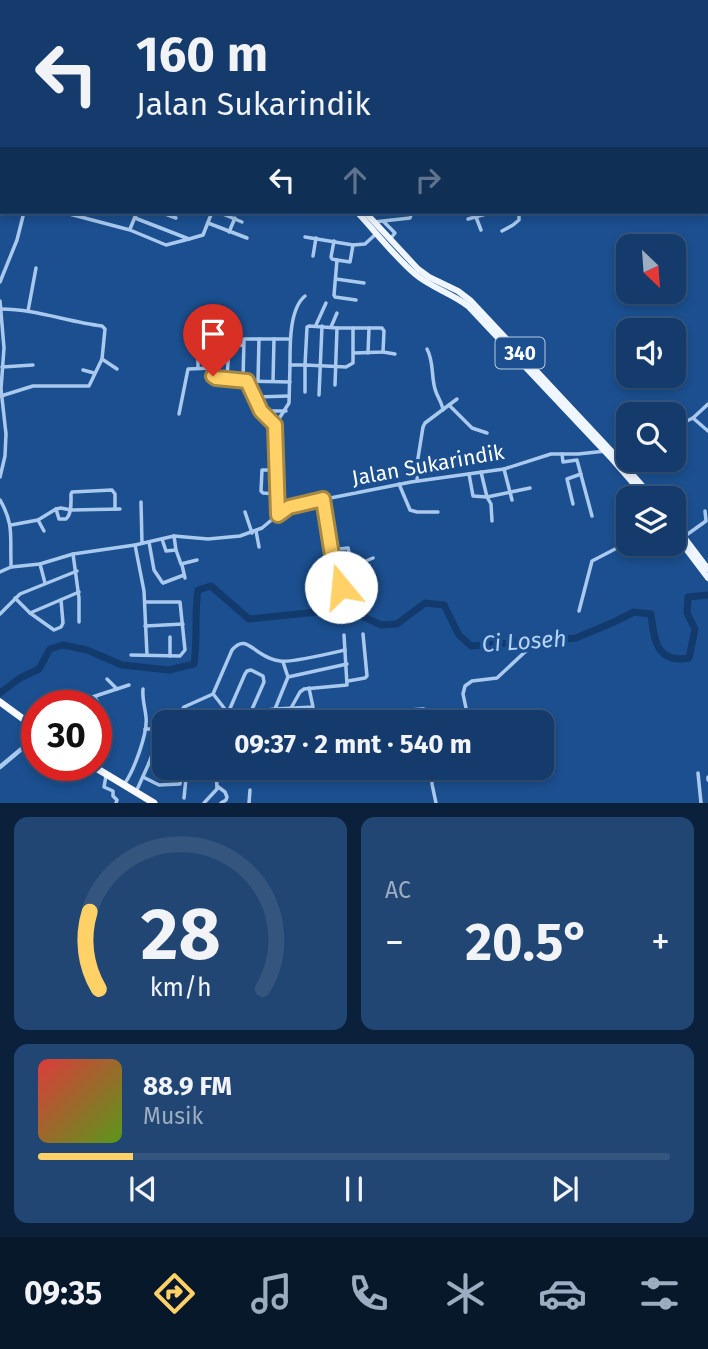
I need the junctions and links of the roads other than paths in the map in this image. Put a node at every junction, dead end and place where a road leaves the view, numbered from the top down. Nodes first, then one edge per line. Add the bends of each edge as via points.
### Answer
1 (24, 214) edge
2 (80, 214) edge
3 (165, 214) edge
4 (211, 214) edge
5 (223, 214) edge
6 (360, 214) edge
7 (366, 214) edge
8 (411, 214) edge
9 (487, 214) edge
10 (519, 214) edge
11 (136, 215) edge
12 (477, 217) junction
13 (176, 218) dead end
14 (234, 218) junction
15 (468, 219) dead end
16 (242, 222) dead end
17 (384, 222) junction
18 (208, 223) junction
19 (372, 224) junction
20 (130, 230) junction
21 (481, 230) dead end
22 (502, 231) dead end
23 (229, 232) junction
24 (377, 233) junction
25 (247, 237) dead end
26 (305, 237) dead end
27 (316, 238) junction
28 (189, 239) junction
29 (390, 239) junction
30 (334, 241) junction
31 (353, 245) junction
32 (313, 256) dead end
33 (337, 260) junction
34 (36, 268) dead end
35 (336, 279) junction
36 (0, 282) edge
37 (364, 283) dead end
38 (304, 296) dead end
39 (356, 300) dead end
40 (0, 301) edge
41 (326, 303) dead end
42 (1, 309) edge
43 (28, 311) junction
44 (337, 313) dead end
45 (316, 326) junction
46 (322, 326) junction
47 (331, 327) junction
48 (337, 328) junction
49 (353, 328) junction
50 (369, 328) junction
51 (2, 336) edge
52 (259, 339) junction
53 (274, 339) junction
54 (290, 339) junction
55 (243, 345) junction
56 (427, 349) dead end
57 (214, 352) dead end
58 (383, 352) junction
59 (198, 353) dead end
60 (354, 353) junction
61 (368, 353) junction
62 (395, 354) dead end
63 (102, 359) junction
64 (33, 365) dead end
65 (290, 365) junction
66 (305, 365) junction
67 (320, 365) junction
68 (335, 366) junction
69 (2, 367) junction
70 (198, 368) junction
71 (213, 368) junction
72 (117, 369) dead end
73 (83, 370) dead end
74 (94, 373) junction
75 (535, 374) junction
76 (227, 379) junction
77 (245, 381) junction
78 (258, 381) junction
79 (273, 381) junction
80 (290, 382) junction
81 (335, 385) dead end
82 (305, 392) dead end
83 (319, 395) dead end
84 (1, 396) edge
85 (289, 396) junction
86 (256, 397) junction
87 (457, 399) dead end
88 (708, 404) edge
89 (449, 405) junction
90 (261, 411) junction
91 (286, 411) junction
92 (443, 411) junction
93 (179, 414) dead end
94 (693, 418) junction
95 (686, 421) edge
96 (275, 425) junction
97 (708, 431) edge
98 (487, 433) dead end
99 (608, 451) junction
100 (562, 454) junction
101 (614, 457) junction
102 (504, 469) junction
103 (277, 470) junction
104 (481, 472) junction
105 (469, 474) junction
106 (581, 474) junction
107 (0, 477) edge
108 (416, 481) junction
109 (399, 484) junction
110 (636, 486) edge
111 (642, 486) edge
112 (530, 488) dead end
113 (511, 492) junction
114 (277, 494) junction
115 (487, 497) junction
116 (323, 499) junction
117 (0, 500) edge
118 (512, 500) dead end
119 (141, 502) dead end
120 (573, 504) dead end
121 (56, 509) junction
122 (115, 509) junction
123 (120, 509) dead end
124 (71, 510) junction
125 (705, 511) dead end
126 (244, 512) dead end
127 (438, 512) dead end
128 (278, 515) junction
129 (592, 516) dead end
130 (38, 520) junction
131 (492, 521) dead end
132 (11, 524) junction
133 (44, 531) dead end
134 (254, 532) junction
135 (686, 535) edge
136 (174, 536) junction
137 (162, 539) junction
138 (686, 541) edge
139 (149, 542) junction
140 (142, 543) junction
141 (135, 545) junction
142 (259, 547) dead end
143 (616, 548) edge
144 (686, 549) edge
145 (176, 550) junction
146 (331, 550) junction
147 (73, 554) junction
148 (373, 558) dead end
149 (197, 561) dead end
150 (40, 564) junction
151 (182, 565) junction
152 (352, 566) junction
153 (11, 567) junction
154 (708, 569) edge
155 (0, 572) edge
156 (76, 572) junction
157 (335, 574) junction
158 (708, 578) edge
159 (45, 584) junction
160 (332, 585) junction
161 (79, 592) junction
162 (15, 598) junction
163 (61, 600) junction
164 (145, 602) junction
165 (579, 611) dead end
166 (30, 613) junction
167 (0, 614) edge
168 (79, 622) dead end
169 (183, 624) junction
170 (145, 626) junction
171 (363, 634) dead end
172 (344, 635) dead end
173 (170, 637) dead end
174 (345, 650) junction
175 (527, 650) dead end
176 (131, 655) dead end
177 (147, 655) junction
178 (170, 656) junction
179 (283, 662) junction
180 (347, 664) junction
181 (288, 677) junction
182 (107, 679) dead end
183 (348, 681) junction
184 (129, 685) dead end
185 (309, 688) junction
186 (117, 689) junction
187 (143, 689) dead end
188 (112, 691) edge
189 (213, 694) junction
190 (0, 702) edge
191 (291, 708) junction
192 (275, 709) junction
193 (282, 709) joint
194 (182, 710) edge
195 (222, 710) edge
196 (230, 710) edge
197 (252, 710) edge
198 (267, 710) edge
199 (466, 710) edge
200 (21, 717) edge
201 (145, 729) junction
202 (152, 729) edge
203 (21, 749) edge
204 (152, 756) edge
205 (149, 763) junction
206 (152, 763) edge
207 (0, 767) edge
208 (698, 773) dead end
209 (144, 777) junction
210 (112, 778) edge
211 (184, 780) edge
212 (217, 780) edge
213 (432, 780) edge
214 (105, 781) edge
215 (183, 783) junction
216 (124, 785) junction
217 (217, 786) junction
218 (250, 790) dead end
219 (136, 792) junction
220 (184, 798) dead end
221 (116, 803) edge
222 (154, 803) edge
223 (204, 803) edge
224 (221, 803) edge
225 (249, 803) edge
226 (436, 803) edge
227 (701, 803) edge

1 - 36 street
2 - 20 street
3 - 13 street
4 - 18 street
5 - 14 street
6 - 19 main road, 340
7 - 19 main road, 340
8 - 17 street
9 - 12 street
10 - 22 street via 519,220
11 - 20 street
11 - 28 street
12 - 15 street
12 - 21 street
14 - 16 street
14 - 23 street
17 - 19 street
17 - 29 street via 395,233
18 - 23 street
18 - 28 street via 203,236
19 - 24 main road, 340
19 - 29 main road, 340
20 - 28 street via 168,245
23 - 25 street
24 - 31 street via 365,244
24 - 75 main road, 340 via 415,274 468,306
26 - 27 street
27 - 30 street
27 - 32 street
29 - 75 main road, 340 via 418,269 471,301
30 - 31 street
30 - 33 street via 331,258
31 - 33 street via 350,262
33 - 35 street
34 - 43 street
35 - 37 street
35 - 39 street via 335,296
38 - 54 street
40 - 42 street
41 - 45 street
42 - 43 street
42 - 51 street
43 - 63 street via 104,326
44 - 47 street
45 - 46 street
45 - 66 street via 307,327
46 - 47 street
46 - 67 street
47 - 48 street
48 - 49 street
48 - 68 street
49 - 50 street
49 - 60 street
50 - 58 street via 384,330
50 - 61 street
51 - 69 street
52 - 53 street
52 - 55 street via 245,339
52 - 78 street
53 - 54 street
53 - 79 street
54 - 65 street
55 - 76 street via 229,346
55 - 77 street
56 - 92 street
57 - 71 street
58 - 61 street
58 - 62 street
59 - 70 street
60 - 61 street
60 - 68 street via 352,365
63 - 72 street
63 - 74 street
64 - 69 street
65 - 66 street
65 - 80 street
66 - 67 street
66 - 82 street
67 - 68 street
67 - 83 street
68 - 81 street
69 - 84 street
70 - 71 street
70 - 93 street via 188,369
71 - 76 street via 214,378
73 - 74 street
74 - 84 street via 87,386 33,386
75 - 99 main road, 340
76 - 77 street
77 - 78 street
77 - 86 street
78 - 79 street
79 - 80 street
80 - 85 street
84 - 107 street via 6,434
85 - 86 street
85 - 91 street
86 - 90 street
87 - 89 street
88 - 94 street
89 - 92 street
89 - 98 street via 472,428
90 - 91 street
90 - 96 street
91 - 96 street
92 - 108 street via 423,427
94 - 95 street
94 - 97 street
96 - 103 street
99 - 100 street, Jalan Sukarindik
99 - 101 main road, 340
100 - 102 street, Jalan Sukarindik
100 - 106 street via 563,462 577,460
101 - 110 main road, 340
101 - 111 main road, 340
102 - 104 street, Jalan Sukarindik
102 - 113 street
103 - 114 street
103 - 114 street via 262,470 261,491
104 - 105 street, Jalan Sukarindik
104 - 115 street
105 - 108 street, Jalan Sukarindik
105 - 115 street via 472,495
106 - 120 street via 567,479
106 - 129 street
108 - 109 street, Jalan Sukarindik
109 - 116 street, Jalan Sukarindik
109 - 127 street via 410,510
112 - 113 street
113 - 115 street
113 - 118 street
114 - 128 street
115 - 131 street
116 - 128 street, Jalan Sukarindik via 289,507
116 - 146 street
117 - 132 street
119 - 140 street
121 - 124 street
121 - 124 street via 61,519 68,519
121 - 130 street
122 - 123 street
122 - 124 street
122 - 124 street via 112,491 72,492
125 - 135 street via 706,521
126 - 134 street
128 - 134 street, Jalan Sukarindik
130 - 132 street
130 - 133 street
132 - 153 street
134 - 136 street, Jalan Sukarindik via 221,539
134 - 142 street
136 - 137 street, Jalan Sukarindik
136 - 145 street
137 - 139 street, Jalan Sukarindik
137 - 145 street via 166,551
138 - 154 main road
139 - 140 street, Jalan Sukarindik
139 - 151 street via 154,570 163,583 185,576
140 - 141 street, Jalan Sukarindik
141 - 147 street, Jalan Sukarindik
141 - 164 street
143 - 165 street via 593,560
144 - 158 main road
145 - 151 street
146 - 152 street via 348,548
146 - 157 street
147 - 150 street, Jalan Sukarindik
147 - 156 street
148 - 152 street
149 - 151 street
150 - 153 street, Jalan Sukarindik
150 - 159 street
152 - 157 street
153 - 155 street, Jalan Sukarindik
156 - 159 street
156 - 161 street
157 - 160 street
159 - 162 street
160 - 160 street via 341,587 341,600 314,603 315,594
161 - 163 street
161 - 168 street
162 - 166 street
162 - 167 street
163 - 166 street
163 - 166 street via 63,623 58,630
164 - 169 street via 180,602
164 - 170 street
169 - 170 street
169 - 178 street via 184,652
170 - 177 street
171 - 183 street via 367,676
172 - 174 street
173 - 178 street
174 - 179 street
174 - 180 street
175 - 199 street via 506,671 466,686
176 - 177 street
177 - 178 street
179 - 181 street
179 - 189 street via 247,644 237,645
180 - 181 street
180 - 183 street
181 - 192 street
182 - 186 street
183 - 185 street via 346,685
184 - 186 street
185 - 191 street via 300,692
185 - 191 street via 313,707
186 - 188 street
187 - 201 street
189 - 194 street
189 - 195 street
190 - 200 highway
191 - 193 street
192 - 193 street
192 - 198 street
196 - 197 street via 249,670 265,679
201 - 202 street
201 - 216 street via 136,763
203 - 207 street
204 - 205 street
205 - 206 street
205 - 209 street
208 - 227 street
209 - 215 street via 159,785
209 - 219 street
210 - 216 highway
211 - 215 street
212 - 217 street
213 - 226 street
214 - 221 street
215 - 220 street
216 - 219 highway
217 - 223 street
217 - 224 street via 228,797
218 - 225 street
219 - 222 highway

